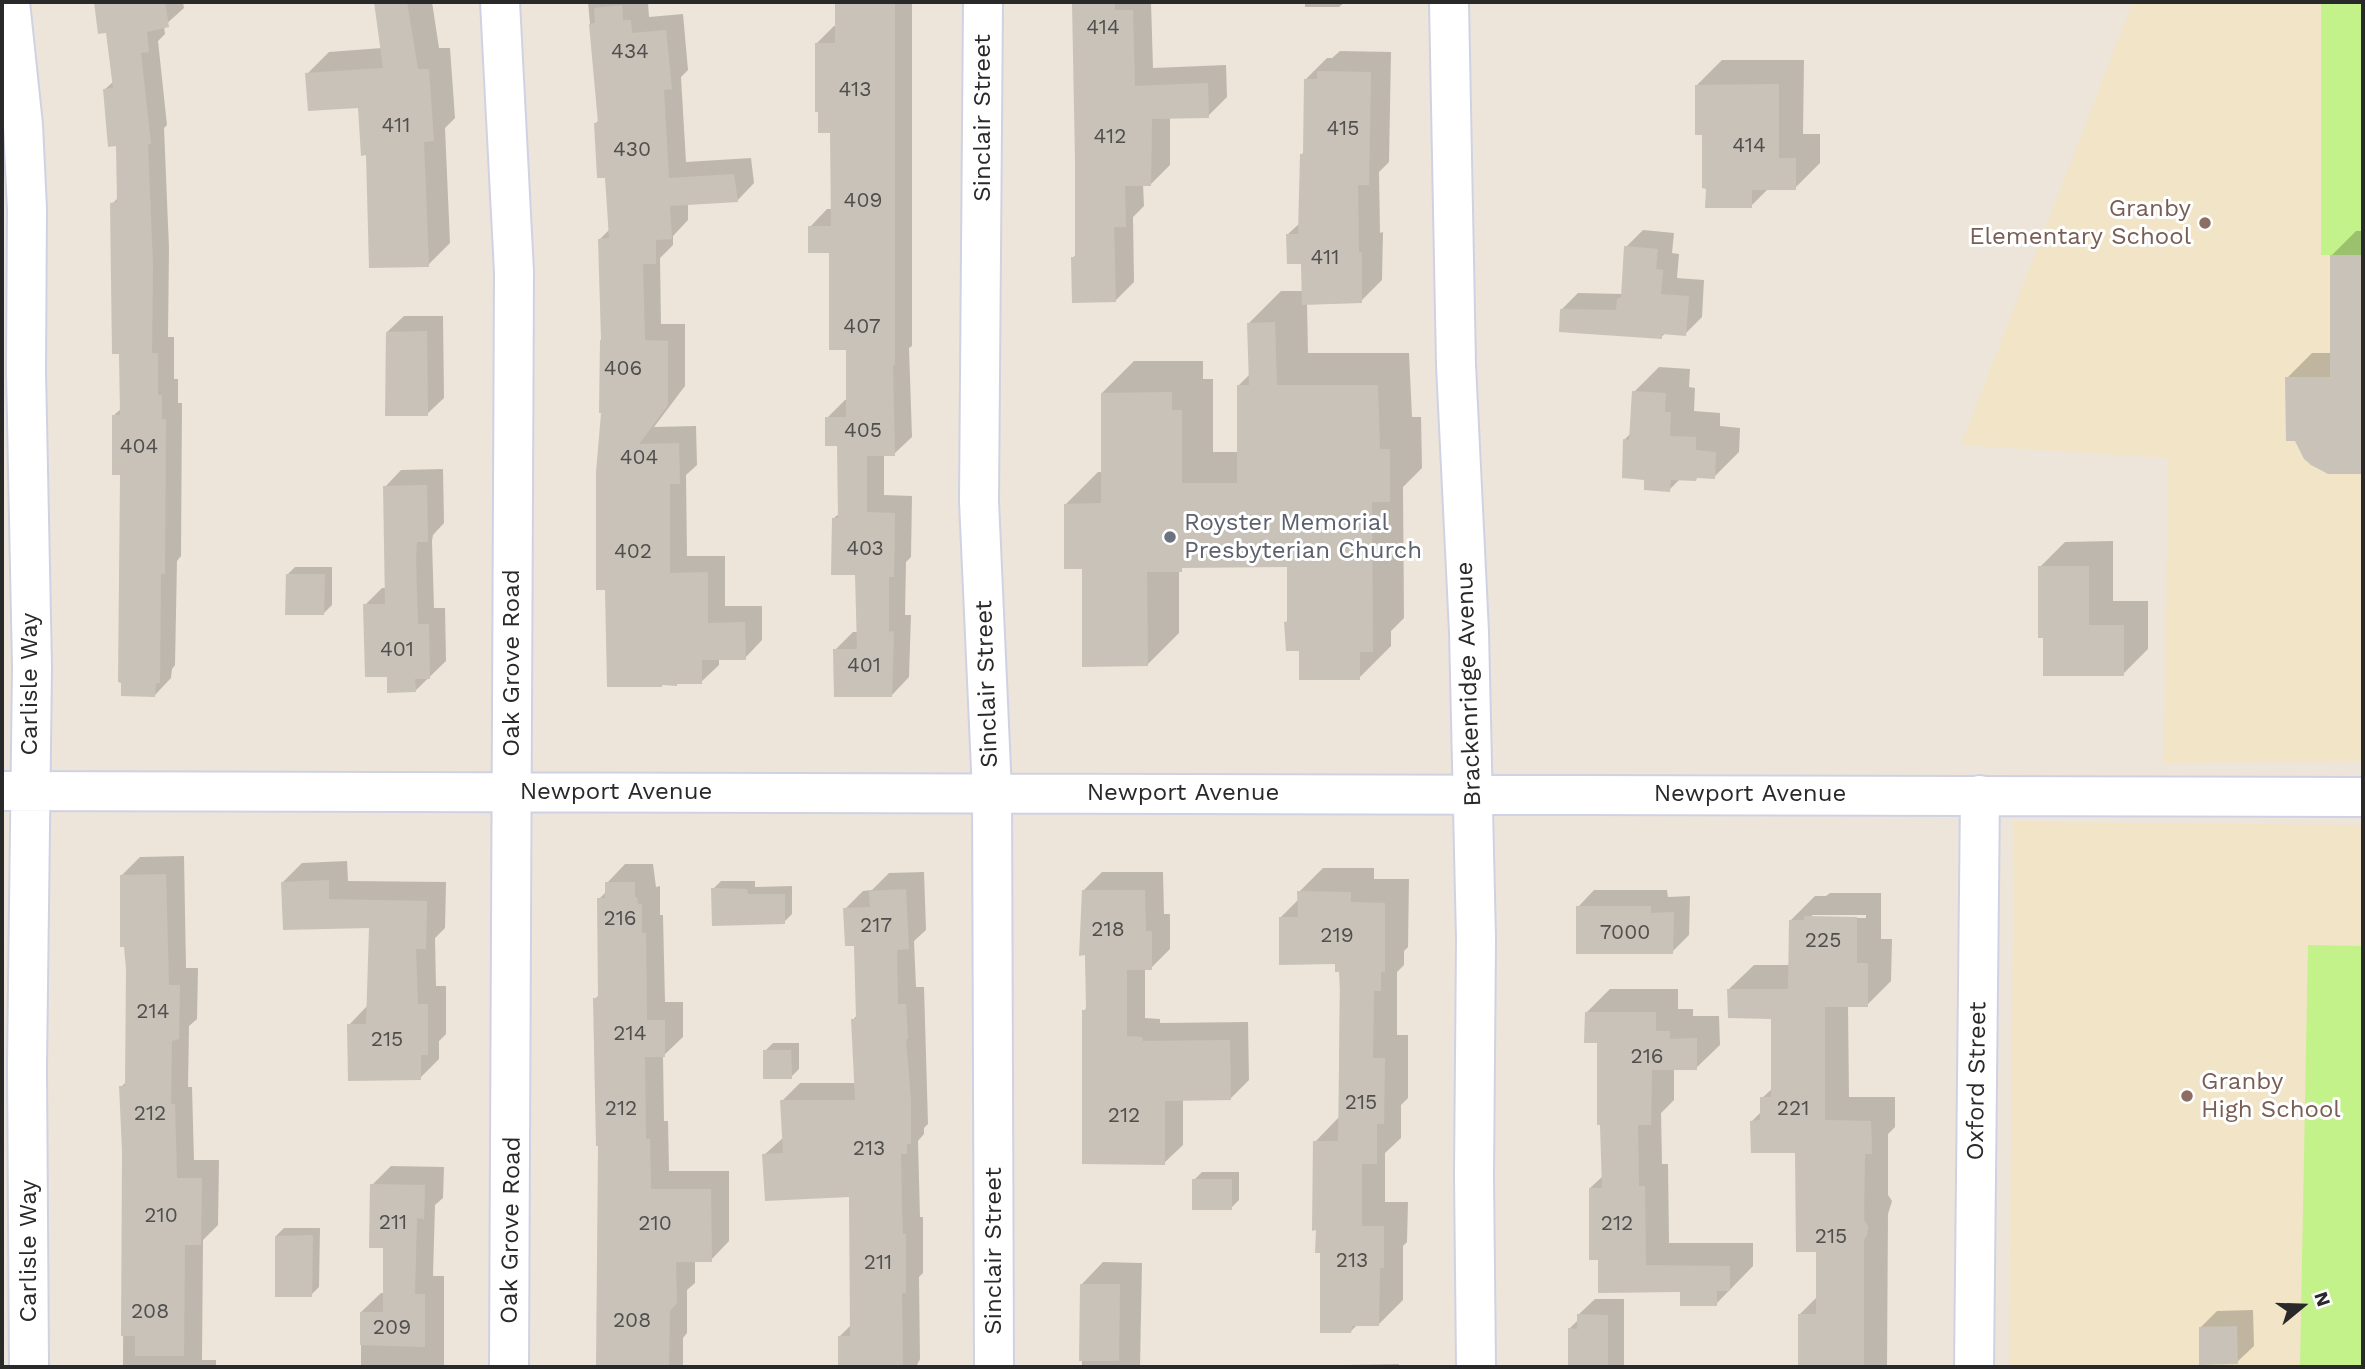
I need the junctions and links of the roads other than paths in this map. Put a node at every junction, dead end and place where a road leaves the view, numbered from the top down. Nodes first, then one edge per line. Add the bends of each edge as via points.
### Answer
1 (10, 2) edge
2 (500, 2) edge
3 (983, 2) edge
4 (1450, 2) edge
5 (16, 791) edge
6 (513, 792) junction
7 (992, 792) junction
8 (1473, 793) junction
9 (1980, 795) junction
10 (2363, 797) edge
11 (29, 1367) edge
12 (509, 1367) edge
13 (994, 1367) edge
14 (1476, 1367) edge
15 (1974, 1367) edge

1 - 5 street, Carlisle Way via 27,209 32,667
2 - 6 street, Oak Grove Road via 514,272
3 - 7 street, Sinclair Street via 979,501
4 - 8 street, Brackenridge Avenue via 1456,365
5 - 6 street, Newport Avenue
5 - 11 street, Carlisle Way via 27,1054
6 - 7 street, Newport Avenue
6 - 12 street, Oak Grove Road
7 - 8 street, Newport Avenue
7 - 13 street, Sinclair Street
8 - 9 street, Newport Avenue
8 - 14 street, Brackenridge Avenue
9 - 10 street, Newport Avenue
9 - 15 street, Oxford Street

